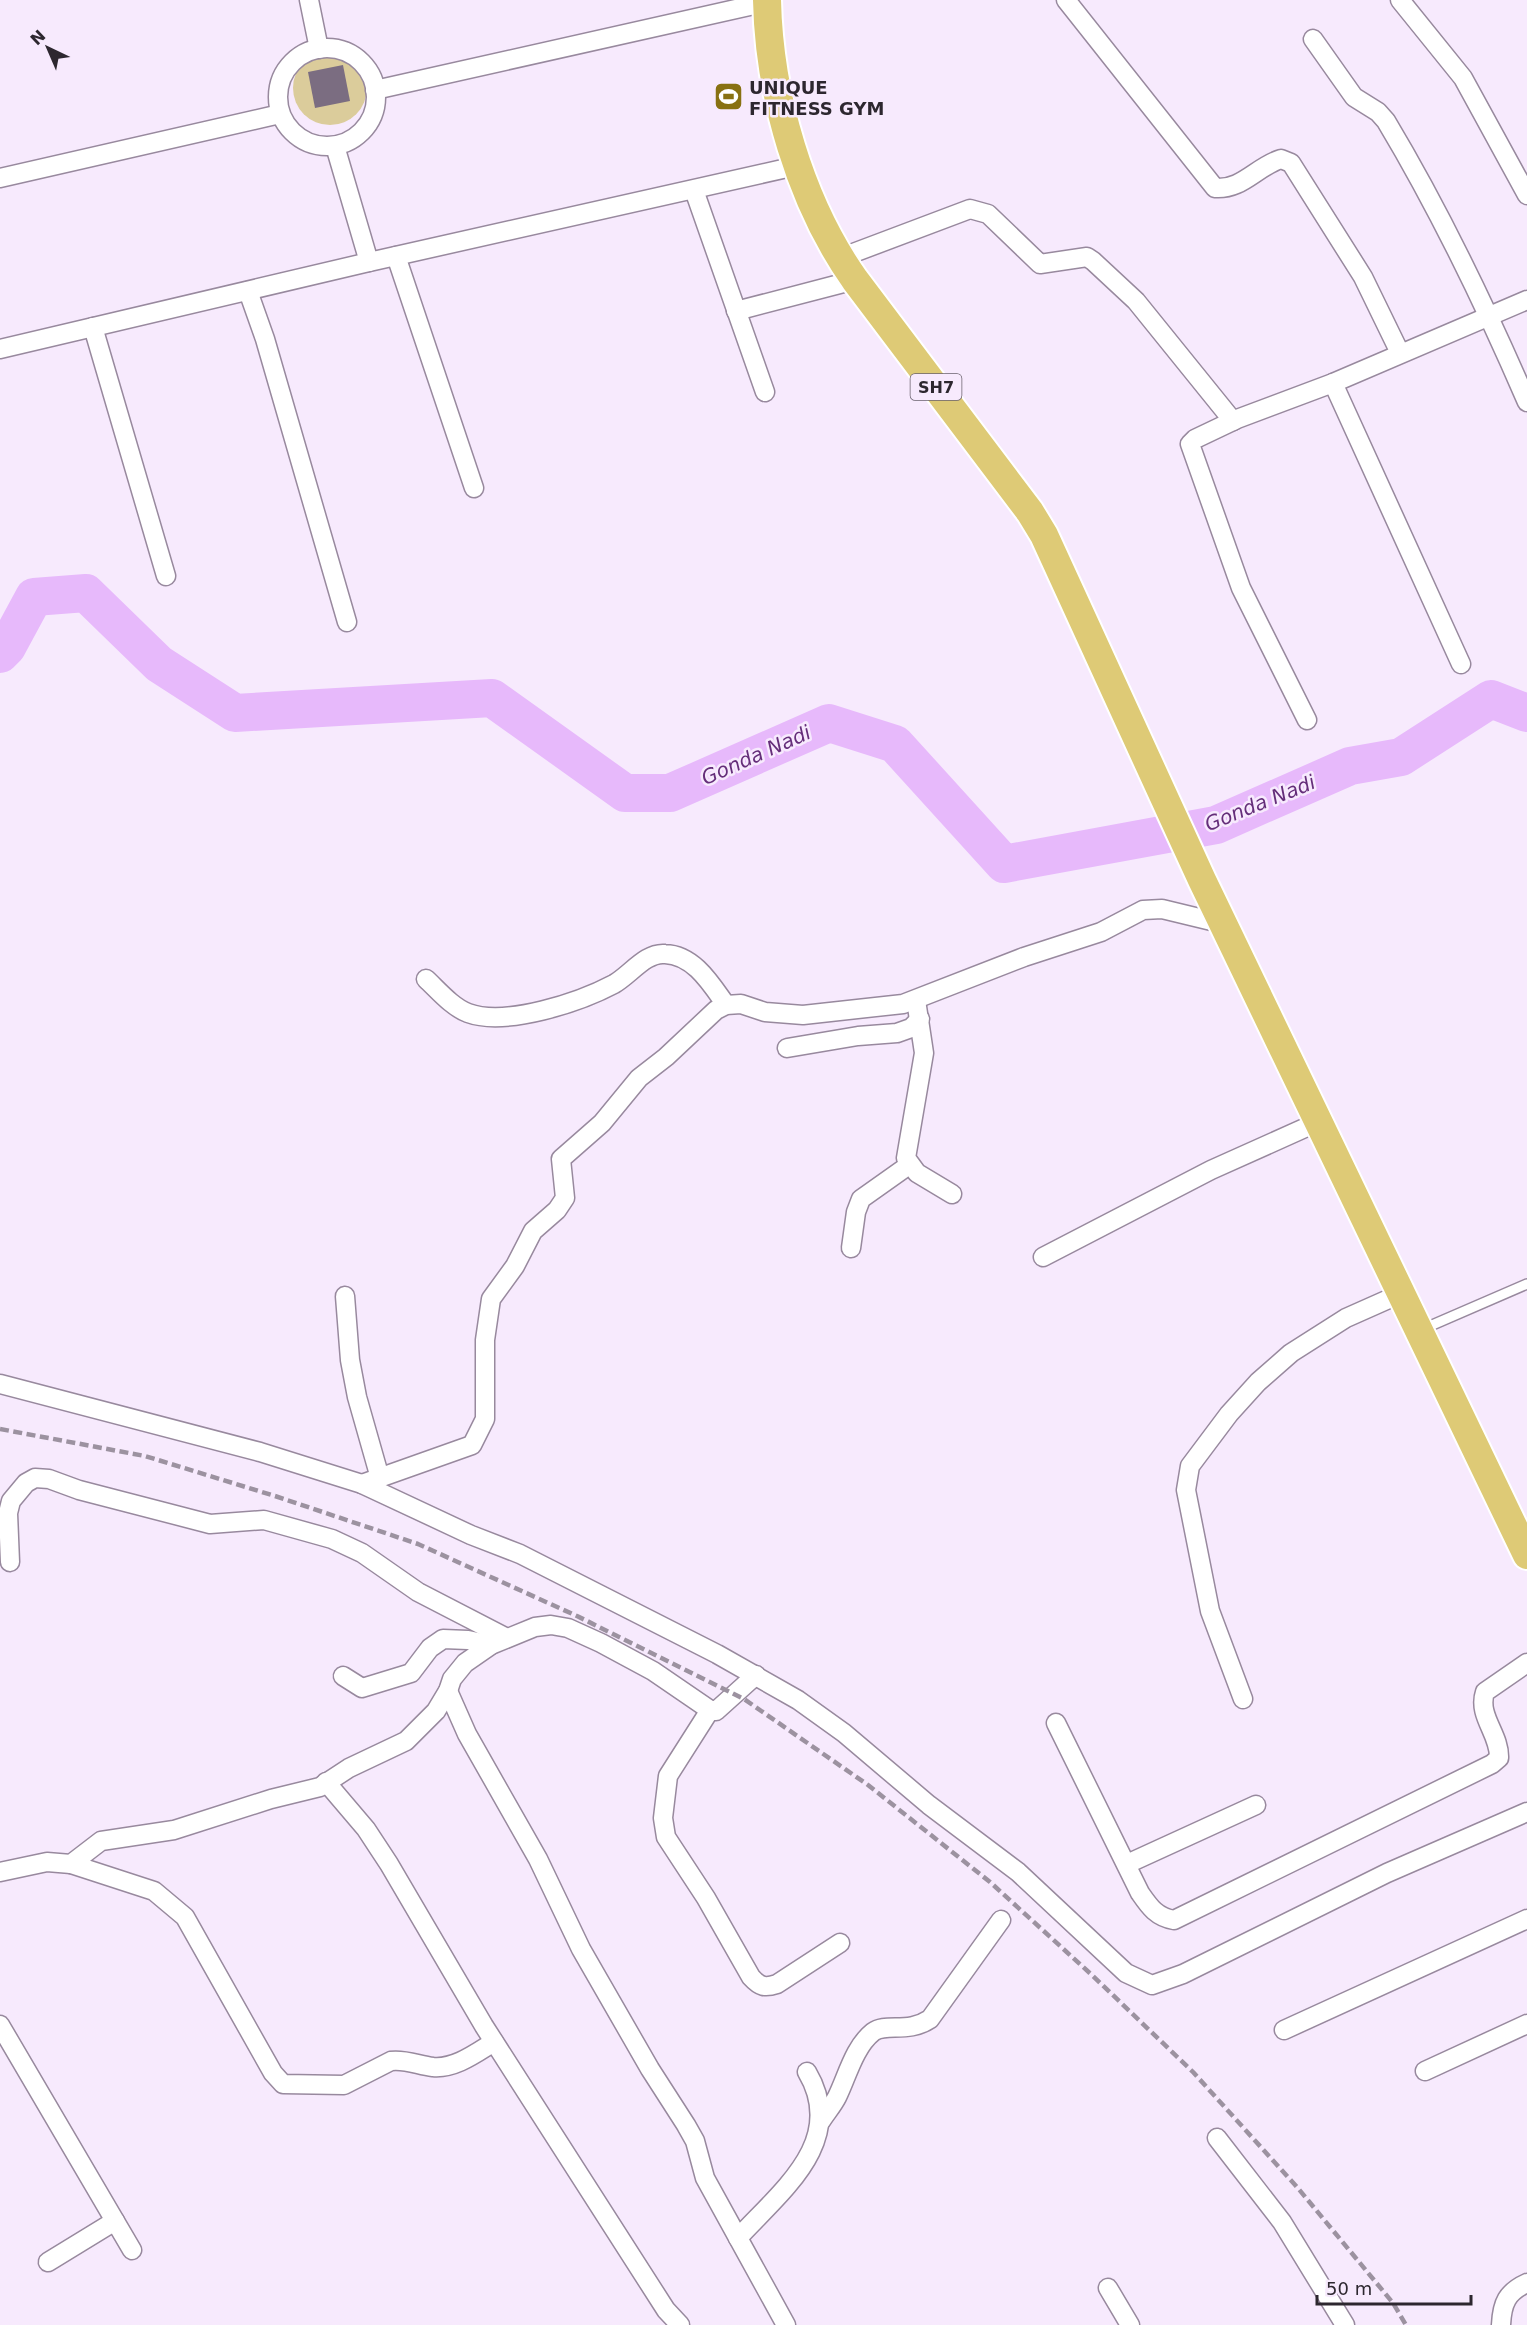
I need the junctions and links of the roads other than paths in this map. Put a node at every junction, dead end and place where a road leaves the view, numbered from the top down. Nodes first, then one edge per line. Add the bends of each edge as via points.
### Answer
1 (309, 0) edge
2 (1066, 0) edge
3 (1400, 0) edge
4 (767, 1) edge
5 (1313, 39) dead end
6 (319, 49) junction
7 (375, 90) junction
8 (280, 114) junction
9 (335, 146) junction
10 (796, 166) junction
11 (0, 178) edge
12 (694, 190) junction
13 (1527, 195) edge
14 (396, 256) junction
15 (369, 262) junction
16 (847, 269) junction
17 (248, 291) junction
18 (1527, 300) edge
19 (736, 311) junction
20 (1490, 317) junction
21 (93, 327) junction
22 (0, 349) edge
23 (1400, 353) junction
24 (1333, 383) junction
25 (765, 392) dead end
26 (1527, 402) edge
27 (1233, 421) junction
28 (474, 489) dead end
29 (166, 576) dead end
30 (346, 622) dead end
31 (1461, 664) dead end
32 (1307, 720) dead end
33 (1224, 924) junction
34 (426, 979) dead end
35 (916, 1000) junction
36 (726, 1005) junction
37 (920, 1019) junction
38 (787, 1048) dead end
39 (1318, 1122) junction
40 (909, 1165) junction
41 (952, 1194) dead end
42 (851, 1248) dead end
43 (1043, 1257) dead end
44 (1527, 1284) edge
45 (1400, 1294) junction
46 (345, 1296) dead end
47 (1418, 1331) junction
48 (0, 1384) edge
49 (380, 1478) junction
50 (362, 1484) junction
51 (1527, 1555) edge
52 (10, 1562) dead end
53 (499, 1642) junction
54 (1527, 1663) edge
55 (756, 1675) junction
56 (343, 1676) dead end
57 (448, 1691) junction
58 (1243, 1699) dead end
59 (710, 1710) junction
60 (1056, 1722) dead end
61 (327, 1782) junction
62 (1256, 1805) dead end
63 (1527, 1812) edge
64 (71, 1864) junction
65 (1127, 1864) junction
66 (0, 1872) edge
67 (1527, 1919) edge
68 (1001, 1920) dead end
69 (840, 1943) dead end
70 (1527, 2024) edge
71 (0, 2025) edge
72 (1284, 2030) dead end
73 (494, 2042) junction
74 (1425, 2071) dead end
75 (807, 2072) dead end
76 (821, 2121) junction
77 (1217, 2138) dead end
78 (115, 2221) junction
79 (738, 2238) junction
80 (132, 2250) dead end
81 (48, 2262) dead end
82 (1527, 2283) edge
83 (1108, 2288) dead end
84 (680, 2325) edge
85 (786, 2325) edge
86 (1130, 2325) edge
87 (1345, 2325) edge
88 (1501, 2325) edge

1 - 6 street
2 - 23 street via 1215,188 1238,186 1281,159 1291,163 1363,277
3 - 13 street via 1463,78
4 - 7 street
4 - 10 main road, SH7 via 772,63
5 - 20 street via 1354,97 1386,121 1430,193
6 - 7 street via 335,49 362,63
6 - 8 street via 305,53 284,72 278,92
7 - 9 street via 375,105 362,132
8 - 9 street via 296,136 314,145
8 - 11 street
9 - 15 street
10 - 12 street
10 - 16 main road, SH7
12 - 14 street
12 - 19 street
14 - 15 street
14 - 28 street
15 - 17 street
16 - 19 street
16 - 27 street via 950,215 970,208 980,210 1040,264 1087,257 1093,261 1136,301
16 - 33 main road, SH7 via 1044,535
17 - 21 street
17 - 30 street
18 - 20 street
19 - 25 street
20 - 23 street
20 - 26 street
21 - 22 street
21 - 29 street
23 - 24 street
24 - 27 street
24 - 31 street
27 - 32 street via 1190,444 1241,588
33 - 35 street via 1162,909 1143,910 1101,932 1024,957
33 - 39 main road
34 - 36 street via 459,1009 470,1014 505,1017 582,998 616,983 647,959 668,954 695,966
35 - 36 street via 803,1015
35 - 37 street
36 - 49 street via 639,1078 614,1110 561,1159 565,1198 533,1231 515,1266 491,1299 485,1340 485,1419 472,1445
37 - 38 street via 911,1028 897,1033
37 - 40 street via 924,1053 908,1140
39 - 43 street via 1211,1170
39 - 45 main road
40 - 41 street
40 - 42 street via 861,1198
44 - 47 lane
45 - 47 main road
45 - 58 street via 1346,1318 1291,1353 1229,1414 1190,1466 1186,1490 1210,1611
46 - 49 street via 357,1397
47 - 51 main road
48 - 50 street via 260,1452
49 - 50 street
50 - 55 street via 520,1554
52 - 53 street via 11,1501 26,1482 49,1479 210,1524 264,1520 332,1539 362,1553
53 - 56 street via 443,1639 430,1648 411,1673 362,1688
53 - 57 street via 457,1671
53 - 59 street via 535,1627 568,1629 653,1671
54 - 65 street via 1485,1692 1482,1709 1499,1758 1473,1774 1174,1920 1151,1909
55 - 59 street via 716,1711
55 - 63 street via 844,1733 929,1805 1018,1872 1126,1972 1152,1985 1183,1974 1387,1873
57 - 61 street via 436,1711 406,1741
57 - 79 street via 467,1734 538,1859 581,1949 695,2141 705,2178
59 - 69 street via 668,1776 663,1818 673,1851 759,1985 767,1988 777,1984
60 - 65 street
61 - 64 street via 174,1830 101,1841
61 - 73 street via 389,1864
62 - 65 street
64 - 66 street via 47,1862
64 - 73 street via 154,1891 185,1917 273,2073 283,2084 344,2085 398,2060 445,2066
67 - 72 street
68 - 76 street via 930,2019 918,2027 873,2032
70 - 74 street
71 - 78 street
73 - 84 street via 666,2310
75 - 76 street via 821,2103
76 - 79 street via 812,2149 792,2180
77 - 87 street via 1282,2222
78 - 80 street
78 - 81 street
79 - 85 street
82 - 88 street via 1504,2300
83 - 86 street

